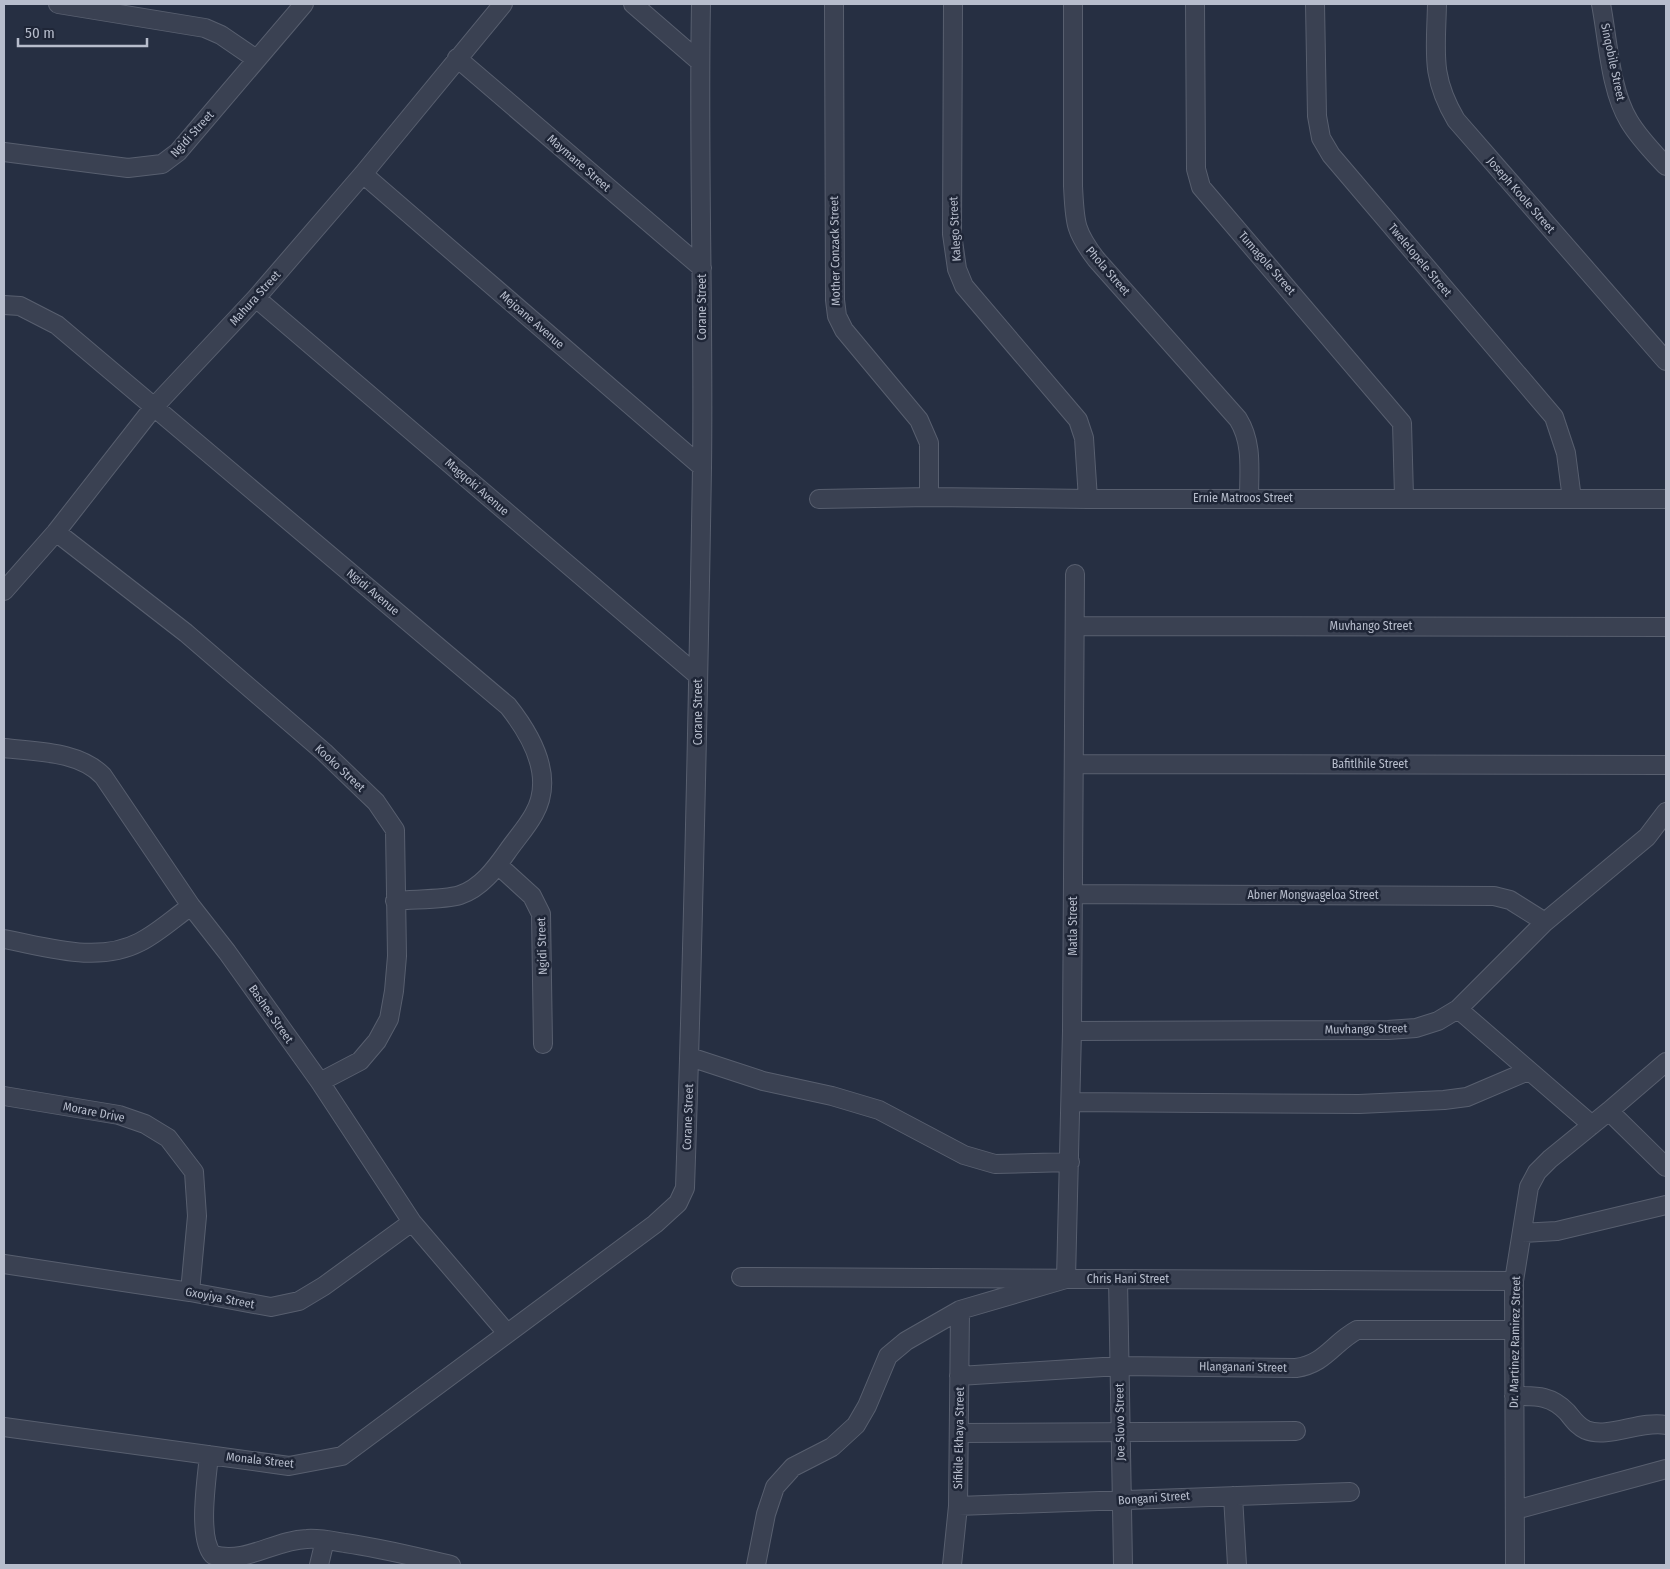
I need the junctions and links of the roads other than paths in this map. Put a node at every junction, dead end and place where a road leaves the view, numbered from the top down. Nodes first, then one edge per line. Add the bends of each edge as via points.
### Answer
1 (58, 4) edge
2 (304, 4) edge
3 (503, 4) edge
4 (633, 4) edge
5 (701, 4) edge
6 (834, 4) edge
7 (953, 4) edge
8 (1073, 4) edge
9 (1195, 4) edge
10 (1315, 4) edge
11 (1437, 4) edge
12 (1602, 4) edge
13 (457, 58) junction
14 (256, 59) junction
15 (700, 62) junction
16 (4, 152) edge
17 (1666, 166) edge
18 (363, 174) junction
19 (702, 268) junction
20 (256, 298) junction
21 (4, 305) edge
22 (1666, 361) edge
23 (153, 408) junction
24 (702, 467) junction
25 (929, 497) junction
26 (1249, 498) junction
27 (1404, 498) junction
28 (819, 499) dead end
29 (1088, 499) junction
30 (1572, 499) junction
31 (1666, 499) edge
32 (56, 532) junction
33 (1075, 574) dead end
34 (4, 591) edge
35 (1075, 626) junction
36 (1666, 627) edge
37 (697, 675) junction
38 (4, 748) edge
39 (1074, 764) junction
40 (1666, 765) edge
41 (1666, 812) edge
42 (498, 865) junction
43 (1073, 894) junction
44 (395, 901) junction
45 (191, 906) junction
46 (1545, 922) junction
47 (4, 939) edge
48 (1458, 1009) junction
49 (1072, 1031) junction
50 (543, 1044) dead end
51 (690, 1057) junction
52 (1666, 1062) edge
53 (1528, 1071) junction
54 (320, 1082) junction
55 (4, 1096) edge
56 (1071, 1102) junction
57 (1610, 1111) junction
58 (1592, 1125) junction
59 (1660, 1148) edge
60 (1070, 1162) junction
61 (1666, 1167) edge
62 (1666, 1205) edge
63 (412, 1222) junction
64 (1522, 1233) junction
65 (4, 1264) edge
66 (741, 1277) dead end
67 (1066, 1279) junction
68 (1118, 1279) junction
69 (1514, 1281) junction
70 (190, 1292) junction
71 (960, 1310) junction
72 (1514, 1330) junction
73 (507, 1333) junction
74 (1119, 1366) junction
75 (959, 1376) junction
76 (1514, 1396) junction
77 (1666, 1425) edge
78 (4, 1426) edge
79 (1120, 1431) junction
80 (1296, 1431) dead end
81 (959, 1433) junction
82 (209, 1455) junction
83 (1666, 1470) edge
84 (1350, 1492) dead end
85 (1233, 1496) junction
86 (1122, 1501) junction
87 (958, 1506) junction
88 (1514, 1510) junction
89 (325, 1540) junction
90 (320, 1565) edge
91 (451, 1565) edge
92 (756, 1565) edge
93 (952, 1565) edge
94 (1123, 1565) edge
95 (1237, 1565) edge
96 (1515, 1565) edge

1 - 14 street via 205,28 222,35
2 - 14 street, Ngidi Street
3 - 13 street, Mahura Street
4 - 15 street
5 - 15 street, Corane Street
6 - 25 street, Mother Conzack Street via 835,300 838,316 844,330 919,420 929,443
7 - 29 street, Kalego Street via 952,234 957,269 964,286 1078,420 1084,438
8 - 26 street, Phola Street via 1073,186 1074,216 1080,238 1246,431
9 - 27 street, Tumagole Street via 1196,168 1202,187 1402,423
10 - 30 street, Twelelopele Street via 1317,116 1321,138 1331,155 1554,416 1566,452
11 - 22 street, Joseph Koole Street via 1436,68 1439,86 1456,120
12 - 17 street, Sinqobile Street via 1618,97 1628,120
13 - 18 street, Mahura Street
13 - 19 street, Maymane Street
14 - 16 street, Ngidi Street via 178,152 162,164 128,168
15 - 19 street, Corane Street
18 - 20 street, Mahura Street
18 - 24 street, Mejoane Avenue
19 - 24 street, Corane Street
20 - 23 street, Mahura Street
20 - 37 street, Magqoki Avenue
21 - 23 street, Ngidi Avenue via 20,306 56,325
23 - 32 street, Mahura Street
23 - 42 street, Ngidi Avenue via 508,706 524,726 534,744 542,788 535,813
24 - 37 street, Corane Street
25 - 28 street, Ernie Matroos Street
25 - 29 street, Ernie Matroos Street
26 - 27 street, Ernie Matroos Street
26 - 29 street, Ernie Matroos Street
27 - 30 street, Ernie Matroos Street
30 - 31 street, Ernie Matroos Street
32 - 34 street, Mahura Street
32 - 44 street, Kooko Street via 186,633 324,752 376,802 395,830
33 - 35 street, Matla Street
35 - 36 street, Muvhango Street
35 - 39 street, Matla Street
37 - 51 street, Corane Street via 698,782
38 - 45 street, Bashee Street via 67,757 95,768
39 - 40 street, Bafitlhile Street
39 - 43 street, Matla Street
41 - 46 street, Muvhango Street via 1647,837
42 - 44 street, Ngidi Avenue via 482,882 460,895
42 - 50 street, Ngidi Street via 532,896 541,914
43 - 46 street, Abner Mongwageloa Street via 1494,896 1510,900
43 - 49 street, Matla Street
44 - 54 street, Kooko Street via 394,991 388,1019 377,1041 360,1061
45 - 47 street via 141,942 105,952 76,952
45 - 54 street, Bashee Street
46 - 48 street, Muvhango Street
48 - 49 street, Muvhango Street via 1438,1021 1416,1028 1388,1030
48 - 53 street
49 - 56 street, Matla Street
51 - 60 street via 762,1081 879,1110 964,1155 995,1164
51 - 73 street, Corane Street via 686,1188 678,1203 655,1224
52 - 57 street, Dr. Martinez Ramirez Street
53 - 56 street via 1467,1097 1444,1100 1359,1104
53 - 58 street
54 - 63 street, Bashee Street
55 - 70 street, Morare Drive via 119,1115 145,1124 168,1138 194,1172 197,1216
56 - 60 street, Matla Street
57 - 58 street, Dr. Martinez Ramirez Street
57 - 59 street
58 - 64 street, Dr. Martinez Ramirez Street via 1537,1172 1529,1187
59 - 61 street
60 - 67 street, Matla Street
62 - 64 street via 1557,1231
63 - 70 street, Gxoyiya Street via 299,1301 271,1307
63 - 73 street, Bashee Street
64 - 69 street, Dr. Martinez Ramirez Street
65 - 70 street, Gxoyiya Street
66 - 67 street, Chris Hani Street
67 - 68 street, Chris Hani Street
67 - 71 street
68 - 69 street, Chris Hani Street
68 - 74 street, Joe Slovo Street
69 - 72 street, Dr. Martinez Ramirez Street
71 - 75 street, Sifikile Ekhaya Street
71 - 92 street via 906,1341 888,1356 868,1406 856,1425 832,1447 793,1467 775,1487
72 - 74 street, Hlanganani Street via 1356,1330 1314,1364 1296,1368
72 - 76 street, Dr. Martinez Ramirez Street
73 - 82 street, Monala Street via 342,1456 289,1466
74 - 75 street, Hlanganani Street
74 - 79 street, Joe Slovo Street
75 - 81 street, Sifikile Ekhaya Street
76 - 77 street via 1541,1396 1553,1400 1577,1425 1588,1431
76 - 88 street, Dr. Martinez Ramirez Street
78 - 82 street, Monala Street
79 - 80 street
79 - 81 street
79 - 86 street, Joe Slovo Street
81 - 87 street, Sifikile Ekhaya Street
82 - 89 street via 205,1525 206,1542 213,1555 226,1558 300,1540
83 - 88 street
84 - 85 street, Bongani Street
85 - 86 street, Bongani Street
85 - 95 street
86 - 87 street, Bongani Street
86 - 94 street, Joe Slovo Street
87 - 93 street, Sifikile Ekhaya Street
88 - 96 street, Dr. Martinez Ramirez Street
89 - 90 street
89 - 91 street

